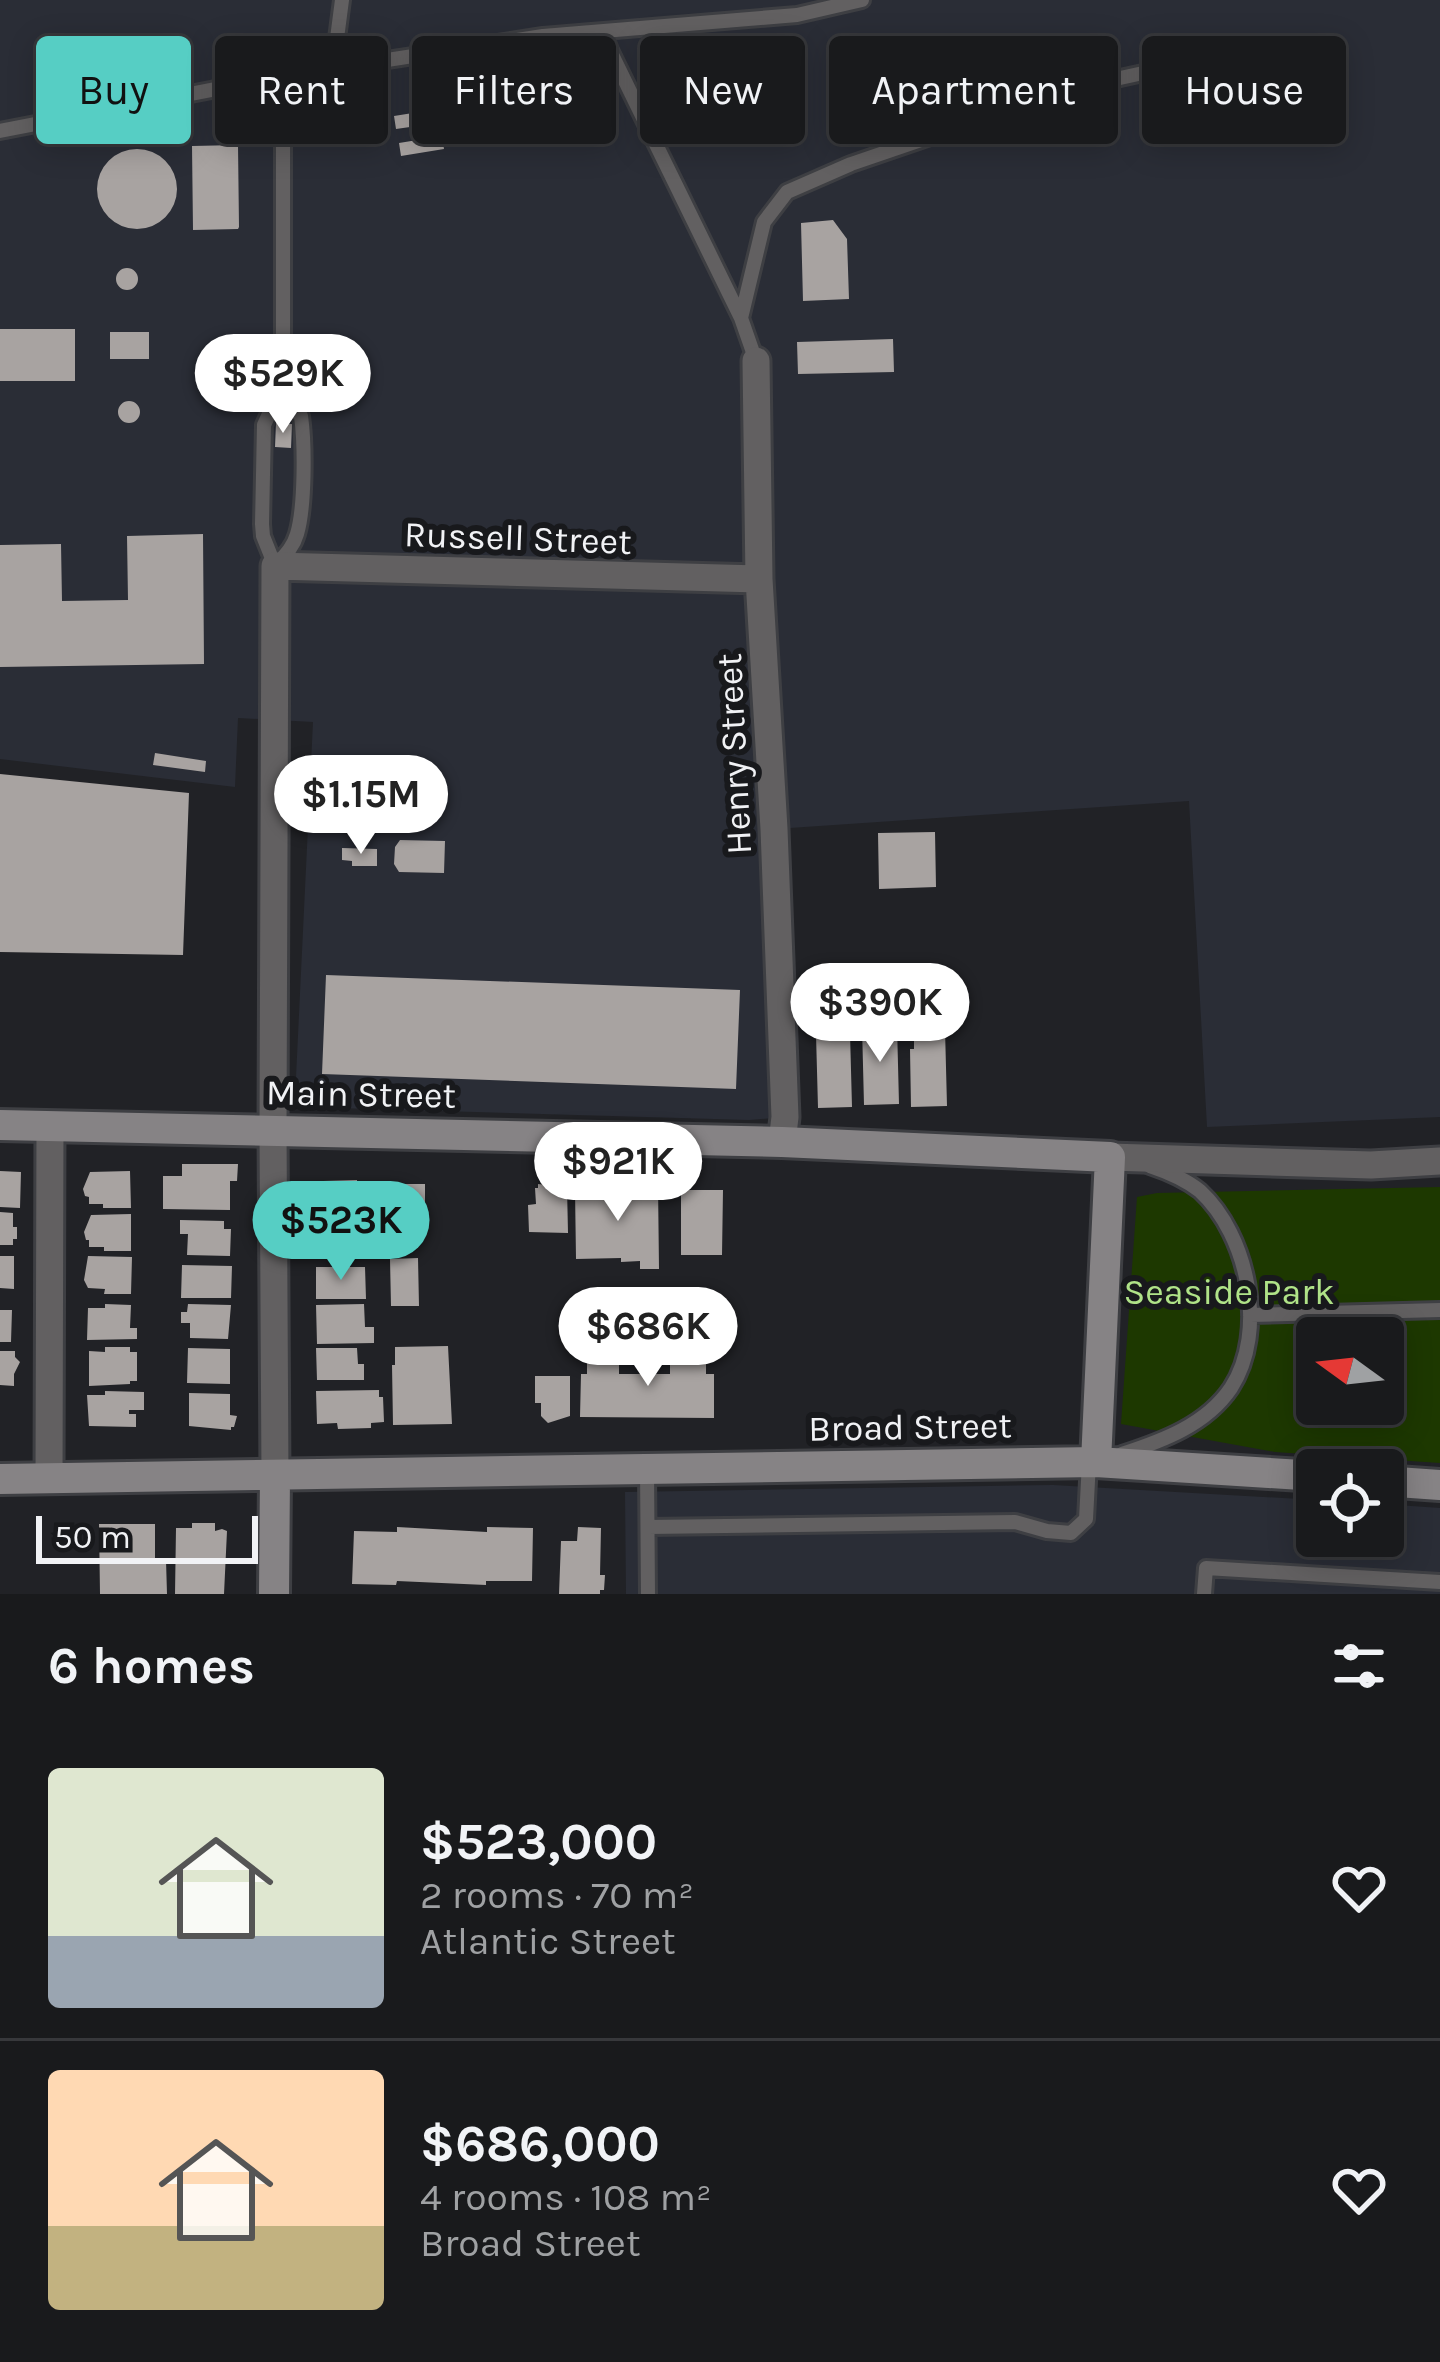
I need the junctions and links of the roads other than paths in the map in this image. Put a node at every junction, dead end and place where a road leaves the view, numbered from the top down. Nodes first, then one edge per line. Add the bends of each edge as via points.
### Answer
1 (342, 0) edge
2 (862, 0) edge
3 (601, 32) junction
4 (338, 36) edge
5 (388, 60) edge
6 (1142, 74) edge
7 (215, 89) edge
8 (0, 131) edge
9 (283, 144) edge
10 (741, 318) junction
11 (757, 361) joint
12 (283, 400) junction
13 (275, 566) junction
14 (759, 579) junction
15 (0, 1125) edge
16 (50, 1127) junction
17 (273, 1129) junction
18 (782, 1142) junction
19 (1111, 1157) junction
20 (1440, 1161) edge
21 (1440, 1310) edge
22 (1250, 1315) junction
23 (1092, 1462) junction
24 (647, 1469) junction
25 (1296, 1475) edge
26 (275, 1476) junction
27 (49, 1478) junction
28 (0, 1479) edge
29 (1404, 1482) edge
30 (1440, 1484) edge
31 (648, 1527) junction
32 (1440, 1582) edge
33 (274, 1594) edge
34 (648, 1594) edge
35 (1204, 1594) edge

1 - 4 lane
2 - 3 lane via 797,15
3 - 5 lane
3 - 10 lane
6 - 10 lane via 1070,89 787,192 764,222
7 - 8 lane
9 - 12 lane
10 - 11 lane
11 - 14 street, Henry Street
12 - 13 lane via 262,437 262,524
12 - 13 lane via 301,416 302,494 297,536
13 - 14 street, Russell Street
13 - 17 street
14 - 18 street, Henry Street
15 - 16 street, Main Street
16 - 17 street, Main Street
16 - 27 street
17 - 18 street, Main Street
17 - 26 street
18 - 19 street, Main Street
19 - 20 street, Main Street
19 - 22 lane via 1177,1176 1201,1192 1231,1235
19 - 23 street
21 - 22 lane
22 - 23 lane via 1242,1362 1207,1412 1185,1430
23 - 24 street, Broad Street
23 - 25 street, Broad Street
23 - 31 lane via 1086,1519 1071,1534 1015,1522
24 - 26 street, Broad Street
24 - 31 lane
26 - 27 street, Broad Street
26 - 33 street
27 - 28 street, Broad Street
29 - 30 street
31 - 34 lane
32 - 35 lane via 1205,1568

